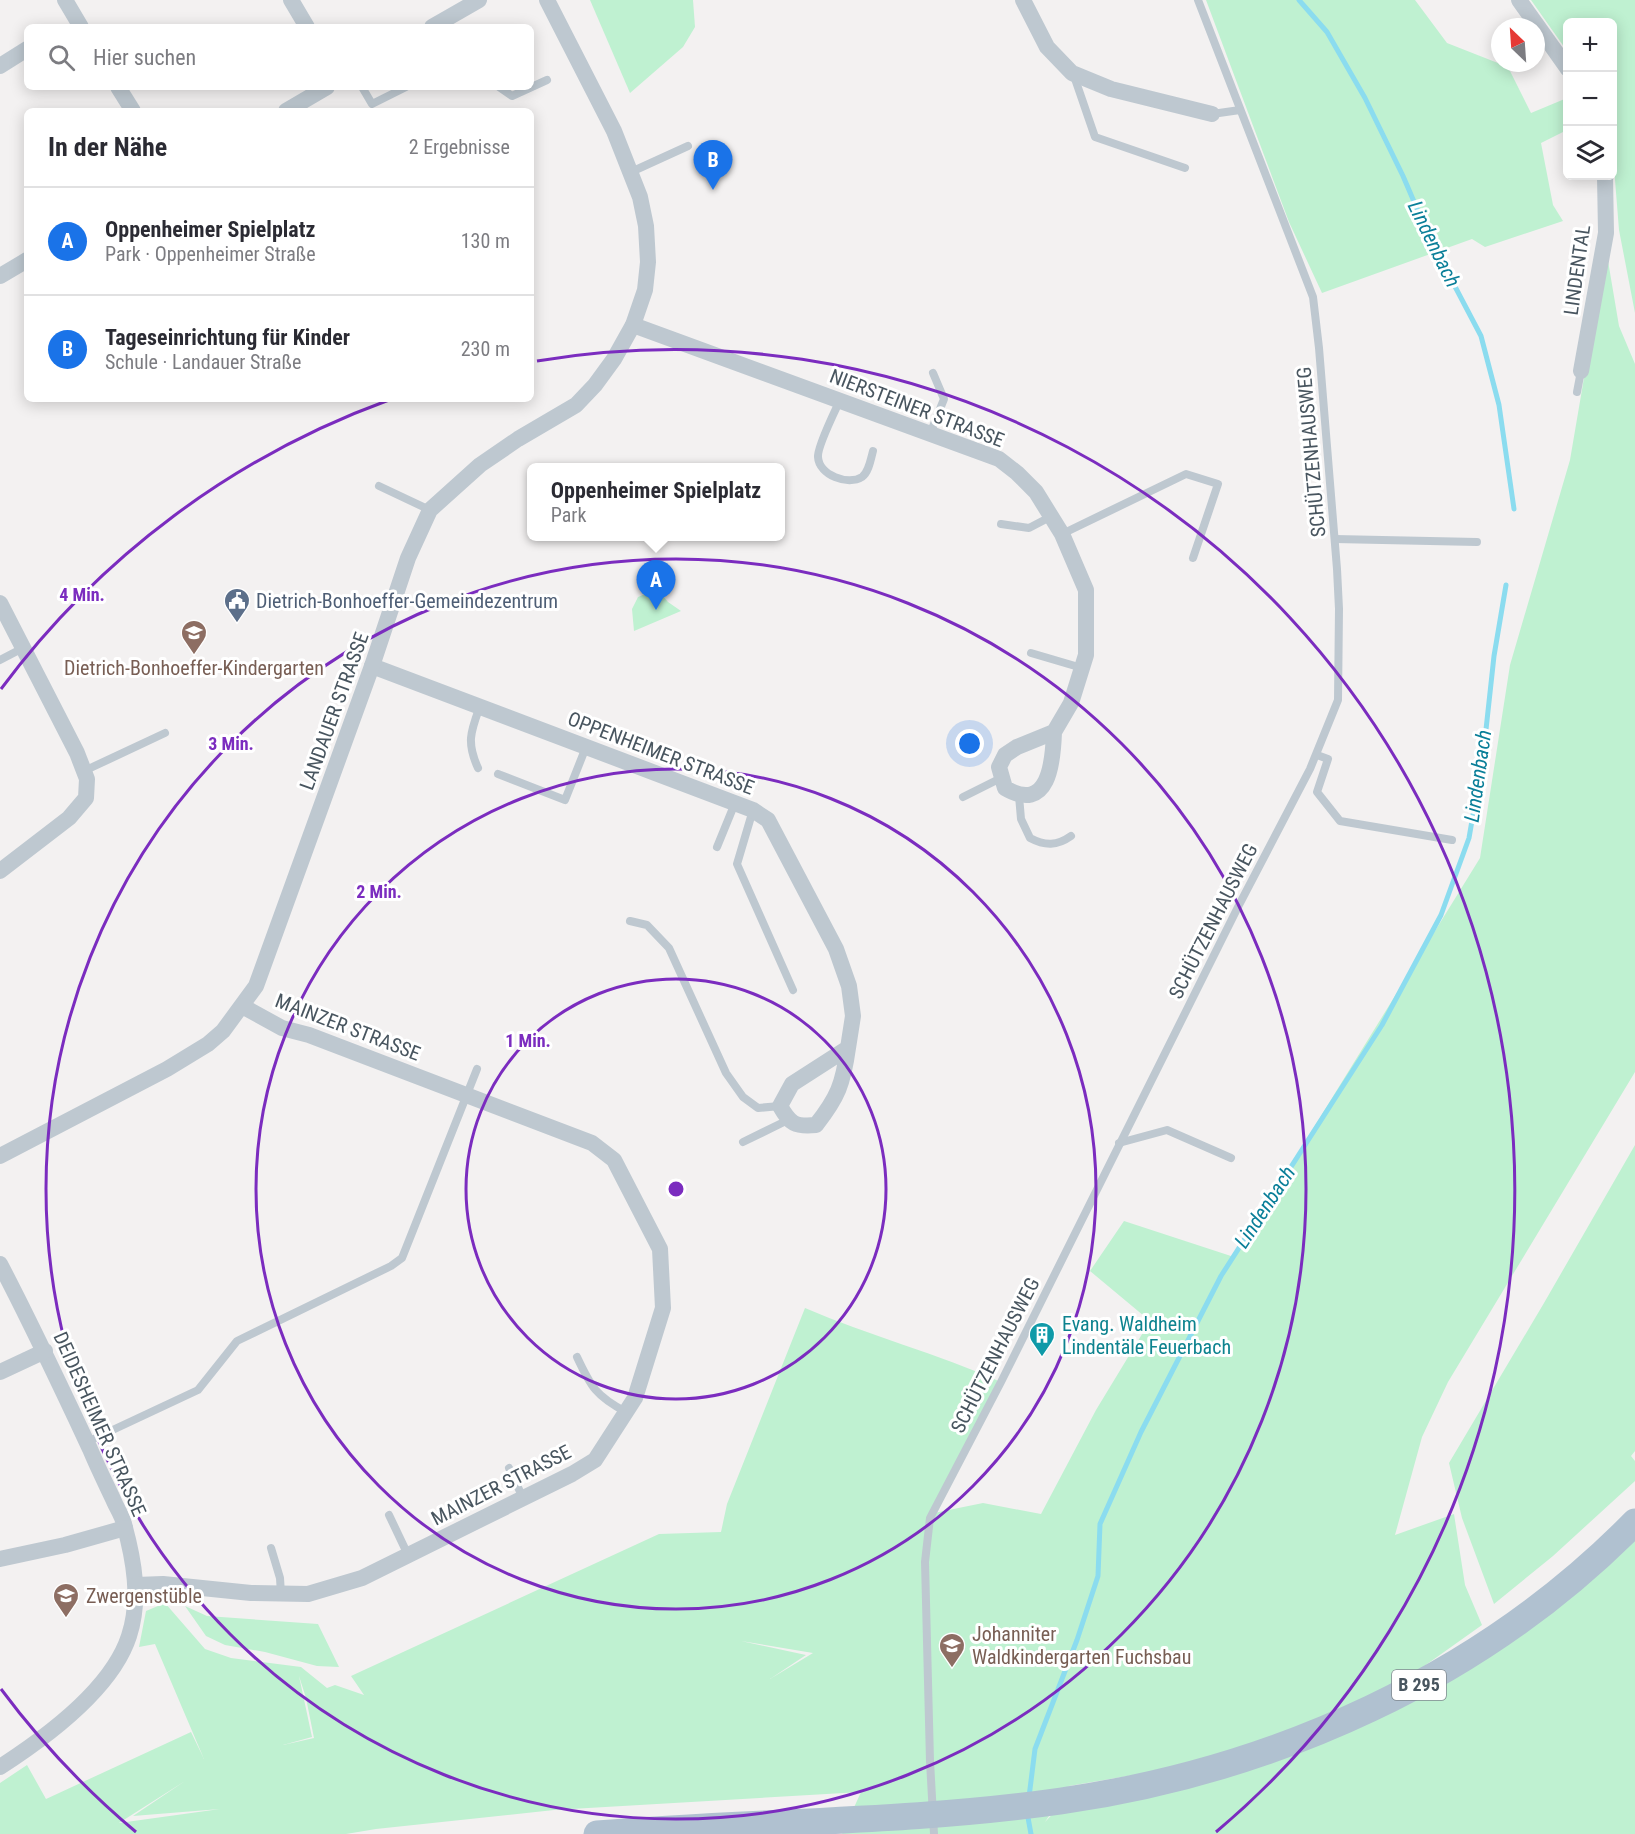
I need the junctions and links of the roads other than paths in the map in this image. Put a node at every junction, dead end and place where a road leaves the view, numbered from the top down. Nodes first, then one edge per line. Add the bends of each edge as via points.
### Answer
1 (65, 0) edge
2 (291, 0) edge
3 (479, 0) edge
4 (547, 0) edge
5 (1023, 0) edge
6 (1198, 0) edge
7 (1519, 0) edge
8 (73, 24) edge
9 (305, 24) edge
10 (437, 24) edge
11 (24, 51) edge
12 (1563, 62) edge
13 (0, 66) edge
14 (1072, 73) junction
15 (547, 80) dead end
16 (534, 86) edge
17 (120, 90) edge
18 (322, 90) edge
19 (364, 90) edge
20 (400, 90) edge
21 (503, 90) edge
22 (525, 90) edge
23 (131, 108) edge
24 (291, 108) edge
25 (1240, 110) junction
26 (1212, 114) joint
27 (688, 146) dead end
28 (1185, 168) dead end
29 (631, 172) junction
30 (1605, 180) edge
31 (24, 262) edge
32 (0, 276) edge
33 (633, 326) junction
34 (1581, 371) joint
35 (933, 373) dead end
36 (1577, 392) dead end
37 (840, 400) junction
38 (930, 434) junction
39 (873, 451) dead end
40 (379, 486) dead end
41 (430, 510) junction
42 (1050, 518) junction
43 (1001, 524) dead end
44 (1062, 534) junction
45 (1335, 539) junction
46 (1477, 542) dead end
47 (1192, 558) dead end
48 (0, 603) edge
49 (24, 647) junction
50 (1031, 653) dead end
51 (0, 660) edge
52 (372, 666) junction
53 (1082, 668) junction
54 (480, 706) junction
55 (1054, 732) junction
56 (165, 733) dead end
57 (586, 747) junction
58 (1317, 755) junction
59 (478, 768) dead end
60 (84, 771) junction
61 (498, 774) dead end
62 (1001, 778) junction
63 (1019, 796) junction
64 (963, 797) dead end
65 (735, 803) junction
66 (753, 810) junction
67 (1071, 836) dead end
68 (1452, 840) dead end
69 (717, 847) dead end
70 (0, 871) edge
71 (630, 921) dead end
72 (793, 990) dead end
73 (242, 1006) junction
74 (848, 1048) junction
75 (477, 1069) dead end
76 (466, 1095) junction
77 (784, 1113) junction
78 (743, 1142) dead end
79 (1119, 1143) junction
80 (0, 1156) edge
81 (1231, 1158) dead end
82 (0, 1264) edge
83 (45, 1351) junction
84 (577, 1357) dead end
85 (0, 1372) edge
86 (626, 1412) junction
87 (87, 1442) junction
88 (508, 1468) dead end
89 (523, 1498) junction
90 (389, 1515) dead end
91 (1635, 1522) edge
92 (124, 1528) junction
93 (271, 1548) dead end
94 (408, 1555) junction
95 (0, 1559) edge
96 (136, 1585) junction
97 (281, 1594) junction
98 (0, 1767) edge
99 (597, 1834) edge
100 (934, 1834) edge

1 - 8 street
2 - 9 street
3 - 10 street
4 - 29 street, LANDAUER STRASSE
5 - 14 street via 1047,47
6 - 25 lane, SCHÜTZENHAUSWEG
7 - 12 street
11 - 13 street
14 - 26 street via 1111,89
14 - 28 lane via 1095,137
15 - 16 lane
17 - 23 street
18 - 24 street
19 - 20 lane via 372,104
21 - 22 lane via 512,96
25 - 26 lane
25 - 45 lane, SCHÜTZENHAUSWEG via 1313,297
27 - 29 lane
29 - 33 street, LANDAUER STRASSE via 646,226 648,262 645,290
30 - 34 street, LINDENTAL via 1606,233
31 - 32 street
33 - 37 street, NIERSTEINER STRASSE
33 - 41 street, LANDAUER STRASSE via 608,368 576,405 480,465
34 - 36 lane
35 - 38 lane via 944,399
37 - 38 street, NIERSTEINER STRASSE
37 - 39 lane via 819,461 834,477 855,479 865,473
38 - 42 street, NIERSTEINER STRASSE via 999,459 1036,492
40 - 41 lane
41 - 52 street, LANDAUER STRASSE via 408,558
42 - 43 lane via 1029,528
42 - 44 street, NIERSTEINER STRASSE
44 - 47 lane via 1186,474 1218,484
44 - 53 street, NIERSTEINER STRASSE via 1086,590 1086,655
45 - 46 lane
45 - 58 lane, SCHÜTZENHAUSWEG via 1340,609 1338,700
48 - 49 street
49 - 51 lane
49 - 60 street
50 - 53 lane
52 - 54 street, OPPENHEIMER STRASSE
52 - 73 street, LANDAUER STRASSE via 256,986
53 - 55 street, NIERSTEINER STRASSE via 1071,703
54 - 57 street, OPPENHEIMER STRASSE
54 - 59 lane via 470,732
55 - 62 street via 1005,755 999,767
55 - 63 street, NIERSTEINER STRASSE via 1049,777 1036,792
56 - 60 lane
57 - 61 lane via 565,800
57 - 65 street, OPPENHEIMER STRASSE
58 - 68 lane via 1328,759 1317,792 1340,821
58 - 79 lane, SCHÜTZENHAUSWEG
60 - 70 street via 86,798 69,818
62 - 63 street via 1005,788
62 - 64 lane
63 - 67 lane via 1021,819 1030,838 1059,844
65 - 66 street, OPPENHEIMER STRASSE
65 - 69 lane
66 - 72 lane via 737,864
66 - 74 street, OPPENHEIMER STRASSE via 768,820 836,948 849,987 853,1016
71 - 77 lane via 647,925 669,948 726,1073 743,1097 758,1108
73 - 76 street, MAINZER STRASSE via 282,1028
73 - 80 street, LANDAUER STRASSE via 224,1031 208,1044
74 - 77 street via 792,1084
74 - 77 street, OPPENHEIMER STRASSE via 834,1102 816,1125 798,1126
75 - 76 lane
76 - 86 street, MAINZER STRASSE via 592,1143 614,1160 648,1224 660,1249 663,1308 635,1398
76 - 87 lane via 402,1258 237,1341 198,1390
77 - 78 lane
79 - 81 lane via 1167,1130
79 - 100 lane, SCHÜTZENHAUSWEG via 930,1518 925,1562
82 - 83 street, DEIDESHEIMER STRASSE
83 - 85 street
83 - 87 street, DEIDESHEIMER STRASSE
84 - 86 lane via 597,1393
86 - 89 street, MAINZER STRASSE via 595,1460
87 - 92 street, DEIDESHEIMER STRASSE
88 - 89 lane
89 - 94 street, MAINZER STRASSE
90 - 94 lane
91 - 99 main road, B 295 via 1557,1593 1483,1647 1425,1682 1363,1713 1231,1764 1166,1781 1004,1808
92 - 95 street
92 - 96 street, DEIDESHEIMER STRASSE
93 - 97 lane
94 - 97 street, MAINZER STRASSE via 362,1578 308,1594
96 - 97 street, MAINZER STRASSE
96 - 98 street, DEIDESHEIMER STRASSE via 129,1636 100,1684 78,1709 28,1750

